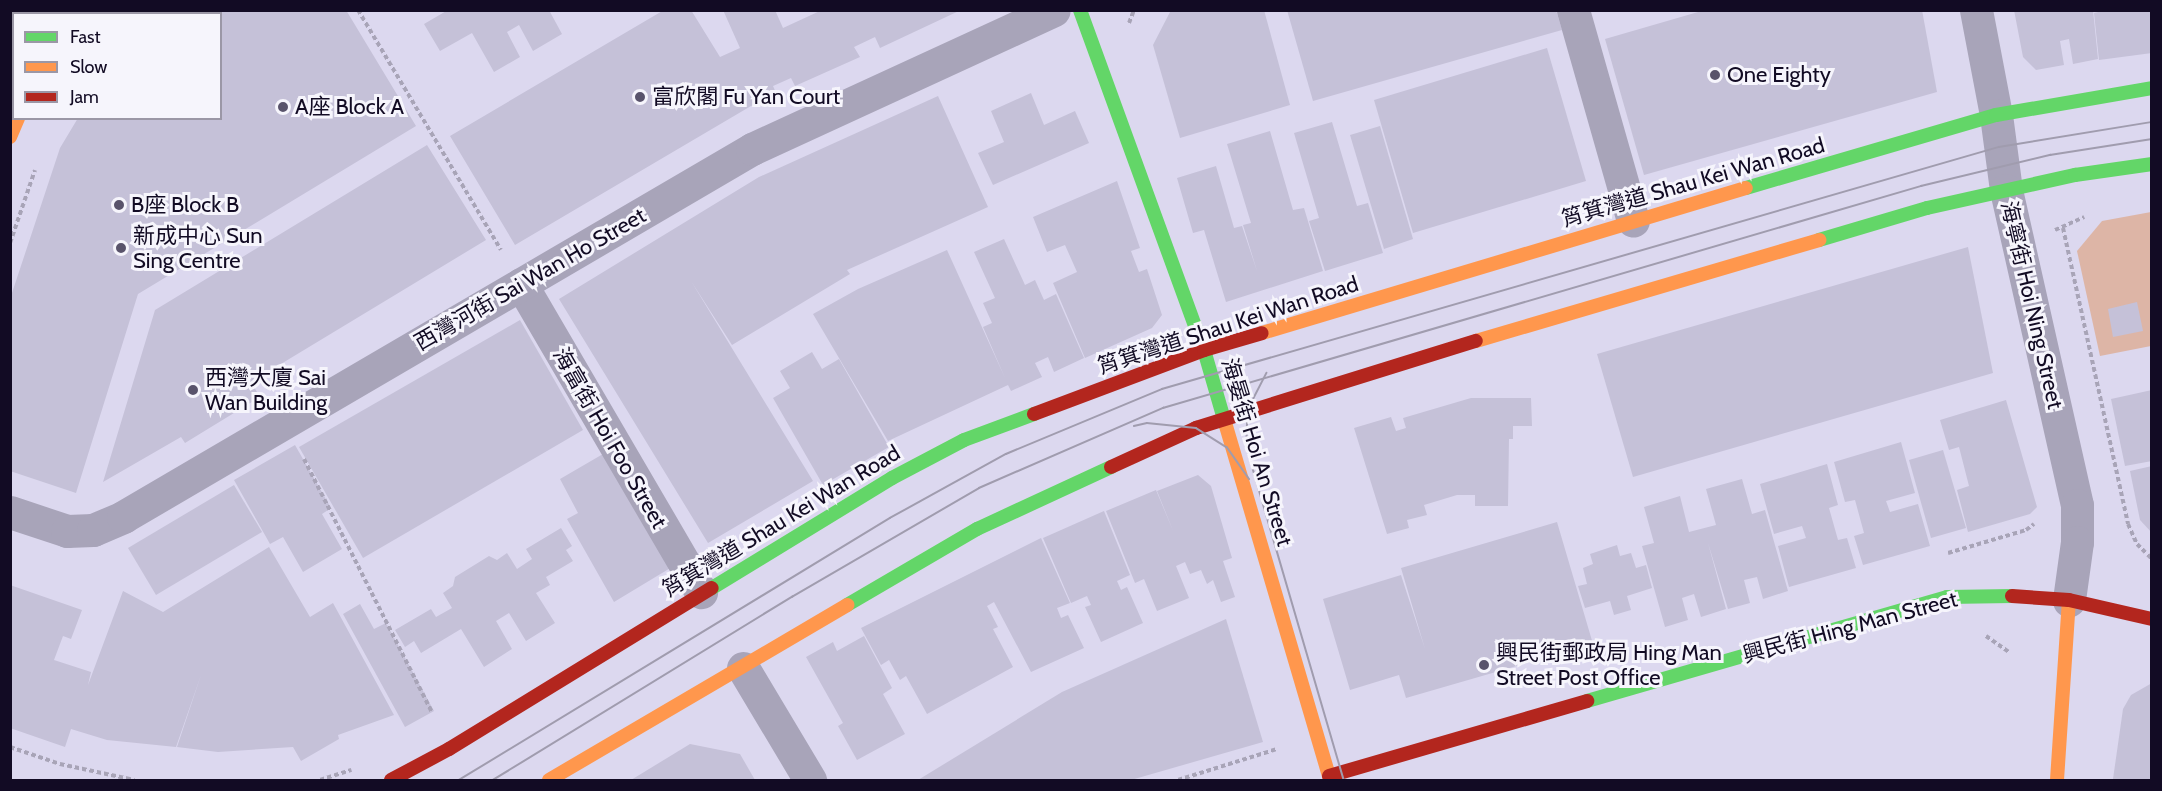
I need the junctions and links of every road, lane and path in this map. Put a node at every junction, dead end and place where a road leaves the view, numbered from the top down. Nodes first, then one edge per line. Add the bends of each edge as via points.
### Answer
1 (358, 10) edge
2 (1054, 10) edge
3 (1080, 10) edge
4 (1573, 10) edge
5 (1976, 10) edge
6 (2151, 88) edge
7 (1996, 115) junction
8 (17, 120) edge
9 (10, 137) edge
10 (39, 160) dead end
11 (2151, 164) edge
12 (2006, 190) junction
13 (2091, 214) dead end
14 (1633, 221) junction
15 (2063, 228) junction
16 (2017, 237) junction
17 (10, 243) edge
18 (502, 252) dead end
19 (521, 284) junction
20 (1204, 350) junction
21 (1226, 418) junction
22 (300, 453) dead end
23 (10, 512) edge
24 (2036, 514) dead end
25 (1947, 554) dead end
26 (2151, 559) edge
27 (700, 592) junction
28 (2069, 600) junction
29 (2151, 619) edge
30 (743, 668) junction
31 (434, 716) dead end
32 (10, 747) edge
33 (1320, 778) edge
34 (134, 780) edge
35 (391, 780) edge
36 (549, 780) edge
37 (810, 780) edge
38 (2057, 780) edge

1 - 18 path
2 - 19 street, 西灣河街 Sai Wan Ho Street via 752,149
3 - 20 main road, 海晏街 Hoi An Street
4 - 14 street
5 - 7 street, 海寧街 Hoi Ning Street
6 - 7 main road, 筲箕灣道 Shau Kei Wan Road
7 - 12 street, 海寧街 Hoi Ning Street
7 - 14 main road, 筲箕灣道 Shau Kei Wan Road
8 - 9 main road
10 - 17 path
11 - 12 main road
12 - 16 street, 海寧街 Hoi Ning Street
12 - 21 main road via 1927,208
13 - 15 path
14 - 20 main road, 筲箕灣道 Shau Kei Wan Road
15 - 16 path
15 - 26 path via 2128,525 2137,544
16 - 28 street, 海寧街 Hoi Ning Street via 2077,506 2077,542
19 - 23 street, 西灣河街 Sai Wan Ho Street via 123,517 93,530 67,531
19 - 27 street, 海富街 Hoi Foo Street
20 - 21 main road, 海晏街 Hoi An Street
20 - 27 main road, 筲箕灣道 Shau Kei Wan Road via 964,440
21 - 30 main road via 1025,503
21 - 33 main road, 海晏街 Hoi An Street
22 - 31 path
24 - 25 path via 2034,526 2026,531
27 - 35 main road, 筲箕灣道 Shau Kei Wan Road via 449,749
28 - 29 main road, 興民街 Hing Man Street
28 - 33 main road, 興民街 Hing Man Street via 1988,594 1947,597
28 - 38 main road
30 - 36 main road
30 - 37 street
32 - 34 path via 60,764

